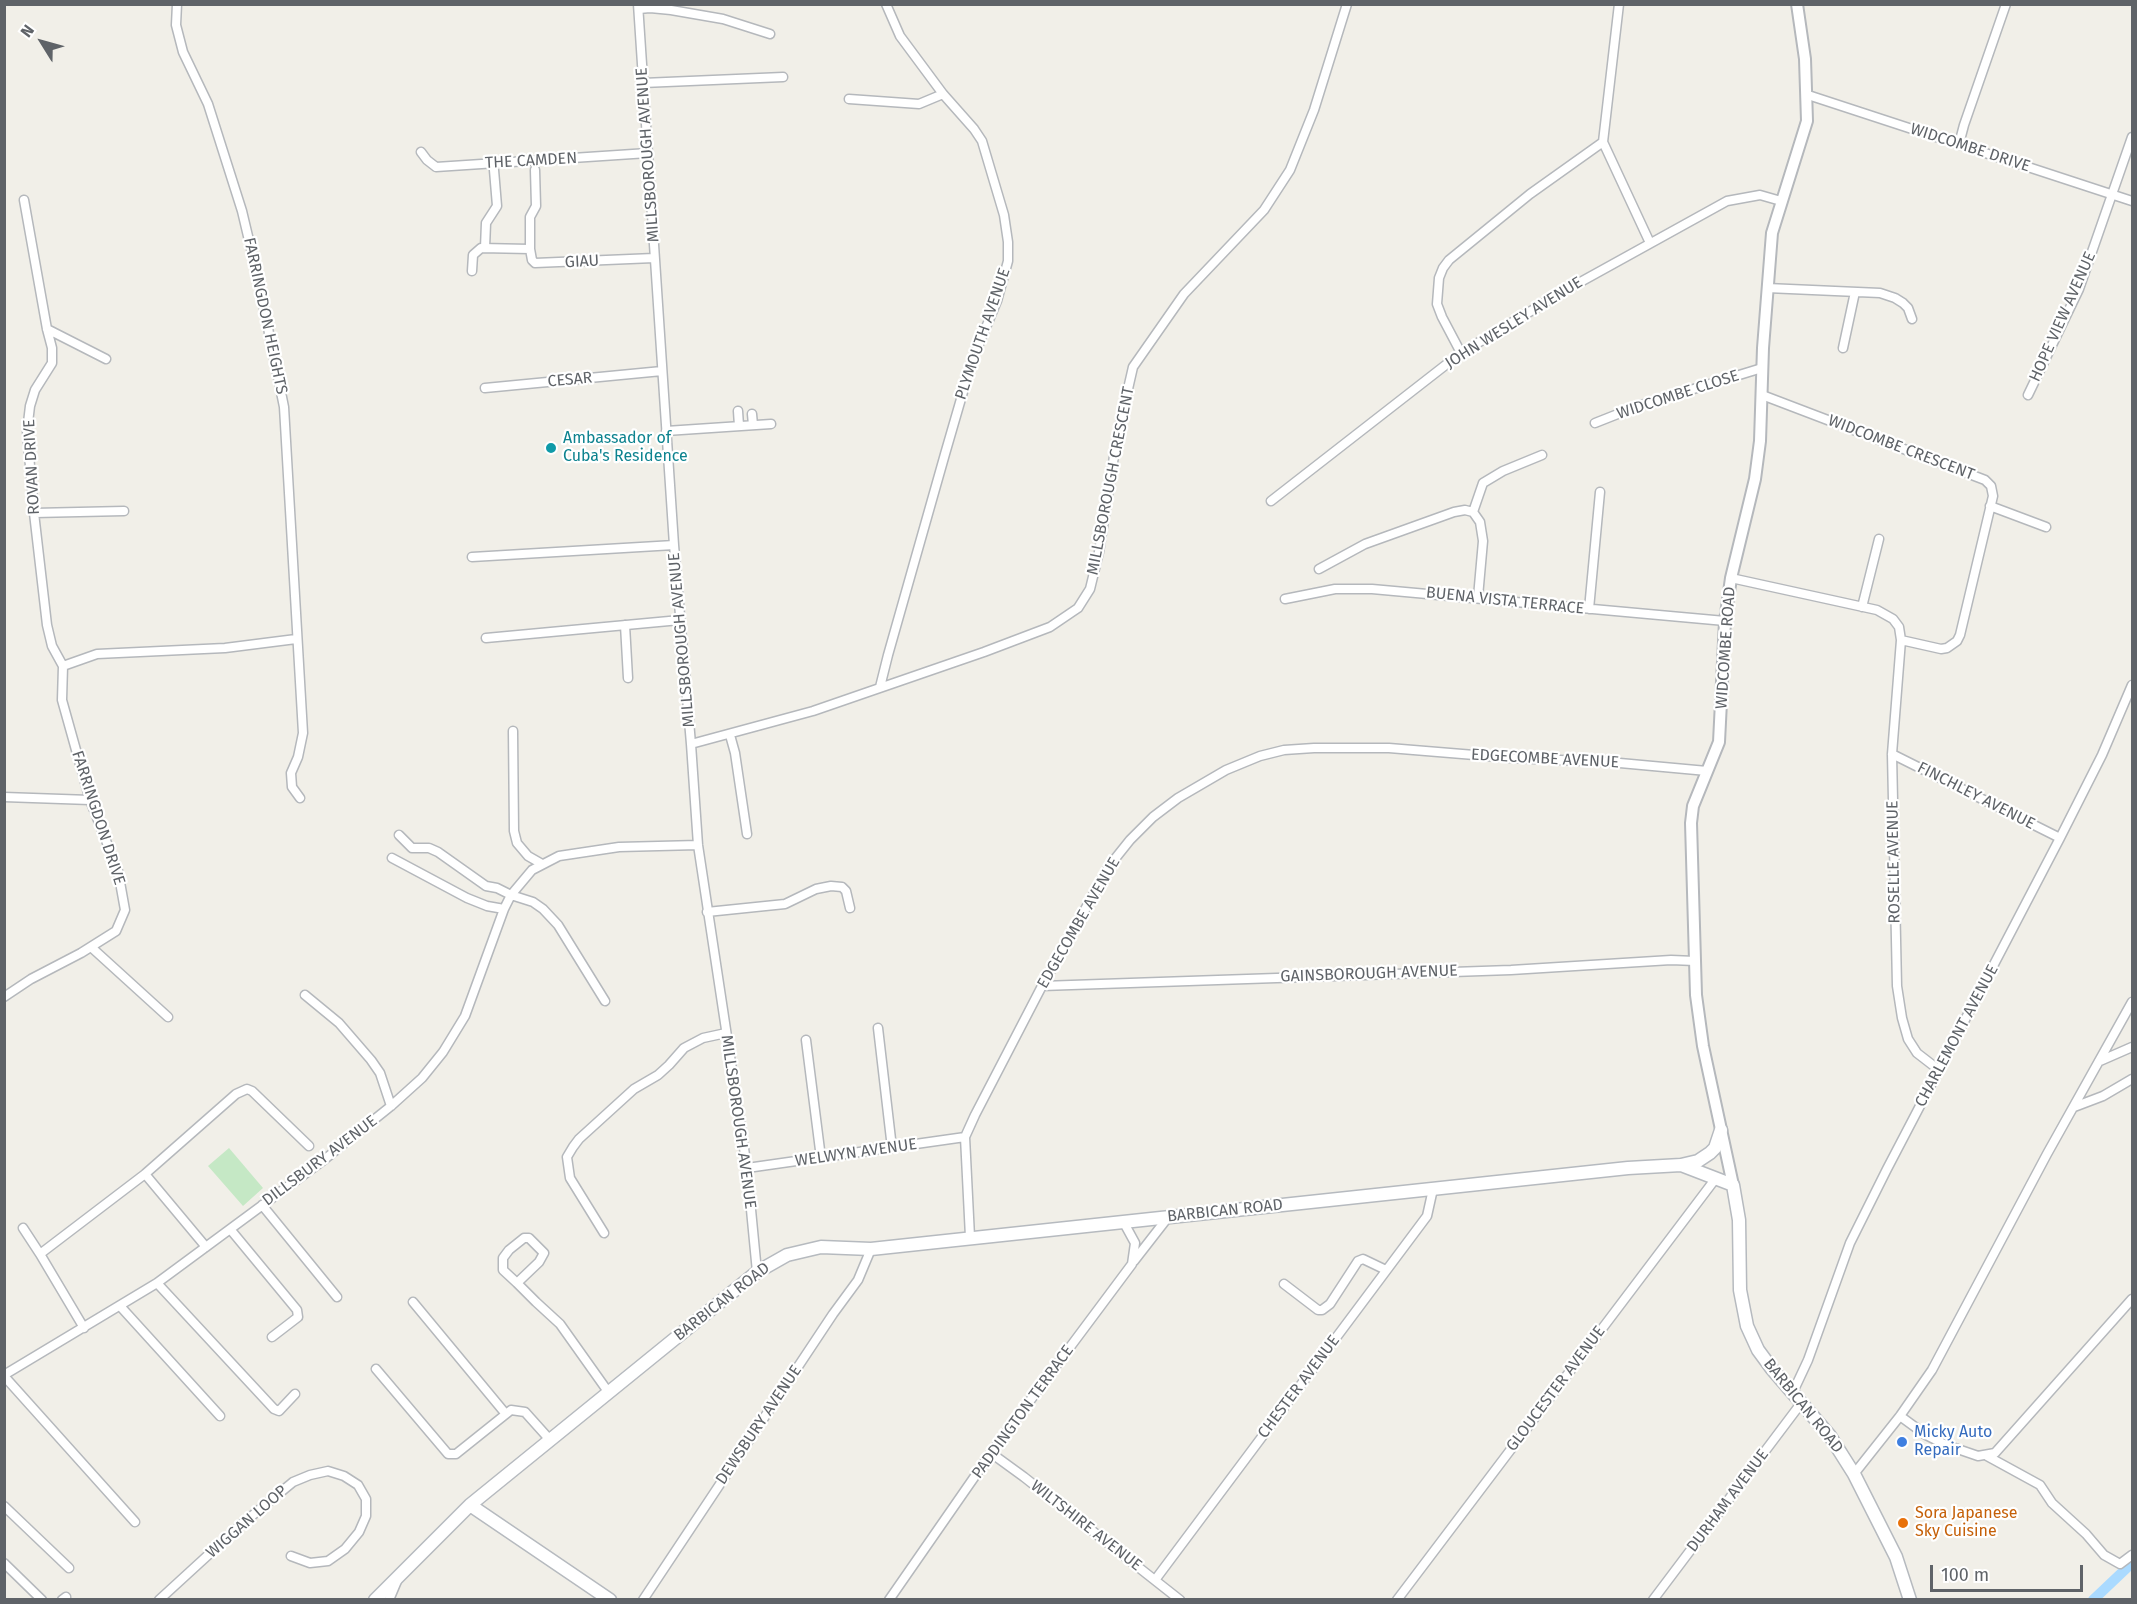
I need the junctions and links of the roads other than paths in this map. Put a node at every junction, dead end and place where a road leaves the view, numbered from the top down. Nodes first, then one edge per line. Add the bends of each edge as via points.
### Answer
1 (177, 4) edge
2 (886, 4) edge
3 (1347, 4) edge
4 (1619, 4) edge
5 (1797, 4) edge
6 (2006, 4) edge
7 (639, 7) edge
8 (770, 34) dead end
9 (783, 77) dead end
10 (643, 83) junction
11 (944, 94) junction
12 (1808, 95) junction
13 (849, 99) dead end
14 (2133, 137) edge
15 (1603, 142) junction
16 (1959, 144) junction
17 (421, 152) dead end
18 (648, 153) junction
19 (494, 170) dead end
20 (535, 170) dead end
21 (2113, 195) junction
22 (24, 200) dead end
23 (1781, 201) junction
24 (2133, 201) edge
25 (1650, 243) junction
26 (485, 248) junction
27 (530, 249) junction
28 (654, 258) junction
29 (472, 271) dead end
30 (1767, 288) junction
31 (1855, 292) junction
32 (1912, 319) dead end
33 (46, 329) junction
34 (1843, 348) dead end
35 (1461, 353) junction
36 (106, 359) dead end
37 (1762, 368) junction
38 (658, 371) junction
39 (485, 388) dead end
40 (1762, 395) junction
41 (2028, 395) dead end
42 (738, 411) dead end
43 (752, 414) dead end
44 (1595, 423) dead end
45 (771, 424) dead end
46 (753, 425) junction
47 (739, 426) junction
48 (666, 431) junction
49 (1542, 455) dead end
50 (1600, 492) dead end
51 (1271, 501) dead end
52 (1990, 506) junction
53 (124, 512) dead end
54 (1473, 512) junction
55 (34, 513) junction
56 (2046, 527) dead end
57 (1879, 540) dead end
58 (674, 545) junction
59 (472, 557) dead end
60 (1319, 568) dead end
61 (1731, 578) junction
62 (1478, 597) junction
63 (1285, 599) dead end
64 (1862, 607) junction
65 (1589, 609) junction
66 (680, 620) junction
67 (1725, 621) junction
68 (625, 625) junction
69 (486, 638) dead end
70 (296, 639) junction
71 (1901, 640) junction
72 (63, 666) junction
73 (628, 678) dead end
74 (2133, 685) edge
75 (880, 687) junction
76 (513, 731) dead end
77 (730, 735) junction
78 (691, 744) junction
79 (1892, 754) junction
80 (1707, 771) junction
81 (4, 797) edge
82 (300, 798) dead end
83 (90, 800) junction
84 (747, 834) dead end
85 (399, 835) dead end
86 (2060, 838) junction
87 (698, 845) junction
88 (392, 858) dead end
89 (542, 864) junction
90 (511, 895) junction
91 (850, 908) dead end
92 (504, 909) junction
93 (707, 912) junction
94 (91, 947) junction
95 (1695, 961) junction
96 (1042, 986) junction
97 (304, 995) dead end
98 (4, 997) edge
99 (605, 1001) dead end
100 (2133, 1002) edge
101 (168, 1017) dead end
102 (878, 1028) dead end
103 (726, 1033) junction
104 (807, 1040) dead end
105 (2133, 1047) edge
106 (2100, 1061) junction
107 (1939, 1070) junction
108 (2133, 1079) edge
109 (391, 1106) junction
110 (2074, 1107) junction
111 (1721, 1130) junction
112 (965, 1137) junction
113 (309, 1146) dead end
114 (892, 1148) junction
115 (821, 1158) junction
116 (1680, 1165) junction
117 (747, 1168) junction
118 (145, 1174) junction
119 (1716, 1178) junction
120 (1733, 1185) junction
121 (1433, 1189) junction
122 (262, 1205) junction
123 (1169, 1216) junction
124 (1123, 1221) junction
125 (23, 1228) dead end
126 (230, 1229) junction
127 (603, 1233) dead end
128 (970, 1237) junction
129 (206, 1247) junction
130 (871, 1249) junction
131 (40, 1254) junction
132 (1132, 1264) junction
133 (1386, 1270) junction
134 (757, 1272) junction
135 (157, 1283) junction
136 (517, 1283) junction
137 (1284, 1284) dead end
138 (337, 1297) dead end
139 (2133, 1299) edge
140 (413, 1302) dead end
141 (120, 1306) junction
142 (84, 1328) junction
143 (272, 1337) dead end
144 (376, 1369) dead end
145 (4, 1376) edge
146 (1793, 1392) junction
147 (295, 1394) dead end
148 (609, 1394) junction
149 (1802, 1402) junction
150 (506, 1413) junction
151 (220, 1416) dead end
152 (1900, 1416) junction
153 (550, 1441) junction
154 (991, 1453) junction
155 (1991, 1454) junction
156 (1854, 1474) junction
157 (470, 1505) junction
158 (4, 1506) edge
159 (135, 1522) dead end
160 (2133, 1555) edge
161 (291, 1556) dead end
162 (4, 1563) edge
163 (69, 1568) dead end
164 (399, 1576) junction
165 (1155, 1580) junction
166 (42, 1599) edge
167 (159, 1599) edge
168 (375, 1599) edge
169 (389, 1599) edge
170 (610, 1599) edge
171 (643, 1599) edge
172 (890, 1599) edge
173 (1180, 1599) edge
174 (1397, 1599) edge
175 (1653, 1599) edge
176 (1910, 1599) edge

1 - 70 street, FARRINGDON HEIGHTS via 176,25 183,52 208,104 242,212 284,407
2 - 11 street, PLYMOUTH AVENUE via 900,36
3 - 75 street, MILLSBOROUGH CRESCENT via 1314,110 1290,170 1264,210 1184,294 1133,367 1117,437 1099,552 1090,589 1078,608 1050,627
4 - 15 street
5 - 12 street, WIDCOMBE ROAD
6 - 16 street
7 - 8 street via 713,17
7 - 10 street, MILLSBOROUGH AVENUE
9 - 10 street
10 - 18 street, MILLSBOROUGH AVENUE
11 - 13 street via 919,105
11 - 75 street, PLYMOUTH AVENUE via 982,141 1004,215 1008,261 997,301 972,361
12 - 16 street, WIDCOMBE DRIVE
12 - 23 street, WIDCOMBE ROAD via 1808,121
14 - 21 street, HOPE VIEW AVENUE
15 - 25 street
15 - 35 street via 1530,194 1443,268 1437,304
16 - 21 street, WIDCOMBE DRIVE
17 - 18 street, THE CAMDEN via 436,166
18 - 28 street, MILLSBOROUGH AVENUE
19 - 26 street via 497,206 486,223
20 - 27 street via 536,206 530,217
21 - 24 street, WIDCOMBE DRIVE
21 - 41 street, HOPE VIEW AVENUE via 2079,289
22 - 33 street, ROVAN DRIVE
23 - 25 street, JOHN WESLEY AVENUE via 1760,195 1727,201
23 - 30 street, WIDCOMBE ROAD via 1772,233
25 - 35 street, JOHN WESLEY AVENUE
26 - 27 street
26 - 29 street via 473,255
27 - 28 street, GIAU via 532,260 540,264
28 - 38 street, MILLSBOROUGH AVENUE
30 - 31 street
30 - 37 street, WIDCOMBE ROAD
31 - 32 street via 1896,298 1908,308
31 - 34 street
33 - 36 street
33 - 55 street, ROVAN DRIVE via 52,363 35,390 27,431
35 - 51 street, JOHN WESLEY AVENUE
37 - 40 street, WIDCOMBE ROAD
37 - 44 street, WIDCOMBE CLOSE
38 - 39 street, CESAR
38 - 48 street, MILLSBOROUGH AVENUE
40 - 52 street, WIDCOMBE CRESCENT via 1985,480 1993,496
40 - 61 street, WIDCOMBE ROAD via 1755,479
42 - 47 street
43 - 46 street
45 - 46 street
46 - 47 street
47 - 48 street
48 - 58 street, MILLSBOROUGH AVENUE
49 - 54 street via 1483,483
50 - 65 street
52 - 56 street
52 - 71 street, WIDCOMBE CRESCENT via 1957,641 1941,649
53 - 55 street
54 - 60 street via 1454,512 1409,528 1365,544
54 - 62 street via 1480,522 1483,541
55 - 72 street, ROVAN DRIVE via 47,625
57 - 64 street
58 - 59 street
58 - 66 street, MILLSBOROUGH AVENUE
61 - 64 street
61 - 67 street, WIDCOMBE ROAD
62 - 63 street, BUENA VISTA TERRACE via 1351,588
62 - 65 street, BUENA VISTA TERRACE
64 - 71 street via 1893,619
65 - 67 street, BUENA VISTA TERRACE
66 - 68 street
66 - 78 street, MILLSBOROUGH AVENUE
67 - 80 street, WIDCOMBE ROAD via 1719,742
68 - 69 street
68 - 73 street
70 - 72 street via 225,648 97,654
70 - 82 street, FARRINGDON HEIGHTS via 303,733 291,773 292,787
71 - 79 street, ROSELLE AVENUE
72 - 83 street, FARRINGDON DRIVE via 62,700
74 - 86 street, CHARLEMONT AVENUE
75 - 77 street, MILLSBOROUGH CRESCENT
76 - 89 street via 514,831 517,843 528,856
77 - 78 street, MILLSBOROUGH CRESCENT
77 - 84 street
78 - 87 street, MILLSBOROUGH AVENUE
79 - 86 street, FINCHLEY AVENUE
79 - 107 street, ROSELLE AVENUE via 1898,997 1908,1039 1917,1053
80 - 95 street, WIDCOMBE ROAD via 1690,823
80 - 96 street, EDGECOMBE AVENUE via 1389,748 1314,748 1260,756 1226,770 1178,798 1130,840 1110,865
81 - 83 street
83 - 94 street, FARRINGDON DRIVE via 118,871 125,910 116,931
85 - 90 street via 412,848 438,852 477,882
86 - 107 street, CHARLEMONT AVENUE
87 - 89 street, DILLSBURY AVENUE via 619,847 559,856
87 - 93 street, MILLSBOROUGH AVENUE
88 - 92 street via 467,898
89 - 90 street, DILLSBURY AVENUE
90 - 92 street, DILLSBURY AVENUE
90 - 99 street via 543,909
91 - 93 street via 846,891 831,886 785,904
92 - 109 street, DILLSBURY AVENUE via 465,1016 422,1078
93 - 103 street, MILLSBOROUGH AVENUE
94 - 98 street, FARRINGDON DRIVE
94 - 101 street
95 - 96 street, GAINSBOROUGH AVENUE
95 - 111 street, WIDCOMBE ROAD via 1703,1046
96 - 112 street, EDGECOMBE AVENUE
97 - 109 street via 339,1023 370,1060 380,1073
100 - 106 street
102 - 114 street
103 - 117 street, MILLSBOROUGH AVENUE
103 - 127 street via 703,1038 684,1048 658,1075 634,1089 579,1139 567,1157 570,1178
104 - 115 street
105 - 106 street
106 - 110 street
107 - 146 street, CHARLEMONT AVENUE via 1850,1243
108 - 110 street
109 - 122 street, DILLSBURY AVENUE
110 - 152 street via 1932,1370
111 - 116 main road via 1710,1153
111 - 120 street, WIDCOMBE ROAD
112 - 114 street, WELWYN AVENUE
112 - 128 street, EDGECOMBE AVENUE
113 - 118 street via 247,1089 236,1094
114 - 115 street, WELWYN AVENUE
115 - 117 street, WELWYN AVENUE
116 - 119 main road, BARBICAN ROAD
116 - 121 main road, BARBICAN ROAD
117 - 134 street, MILLSBOROUGH AVENUE
118 - 129 street
118 - 131 street
119 - 120 main road, BARBICAN ROAD
119 - 174 street, GLOUCESTER AVENUE
120 - 146 main road, BARBICAN ROAD via 1741,1252 1740,1290 1747,1326 1765,1359
121 - 123 main road, BARBICAN ROAD
121 - 133 street, CHESTER AVENUE via 1427,1216
122 - 126 street, DILLSBURY AVENUE
122 - 138 street
123 - 124 main road, BARBICAN ROAD
123 - 132 street, PADDINGTON TERRACE
124 - 128 main road, BARBICAN ROAD
124 - 132 street via 1135,1244
125 - 131 street
126 - 129 street, DILLSBURY AVENUE
126 - 143 street via 297,1310 298,1317
128 - 130 main road, BARBICAN ROAD
129 - 135 street, DILLSBURY AVENUE
130 - 134 main road, BARBICAN ROAD via 821,1247 776,1260
130 - 171 street, DEWSBURY AVENUE via 858,1280
131 - 142 street
132 - 154 street, PADDINGTON TERRACE
133 - 137 street via 1363,1259 1358,1261 1322,1310
133 - 165 street, CHESTER AVENUE
134 - 148 main road, BARBICAN ROAD
135 - 141 street, DILLSBURY AVENUE
135 - 147 street via 274,1410 279,1411
136 - 136 street via 502,1264 509,1250 529,1238 544,1253
136 - 148 street via 560,1324
139 - 155 street
140 - 150 street
141 - 142 street, DILLSBURY AVENUE
141 - 151 street
142 - 145 street, DILLSBURY AVENUE
144 - 150 street via 451,1456
145 - 159 street
146 - 149 main road, BARBICAN ROAD
148 - 153 main road, BARBICAN ROAD
149 - 156 main road, BARBICAN ROAD
149 - 175 street, DURHAM AVENUE
150 - 153 street via 525,1412
152 - 155 street via 1946,1445 1978,1456
152 - 156 street
153 - 157 main road, BARBICAN ROAD
154 - 165 street, WILTSHIRE AVENUE
154 - 172 street, PADDINGTON TERRACE
155 - 160 street via 2040,1485 2052,1503 2104,1556 2120,1564
156 - 176 main road, BARBICAN ROAD via 1896,1557
157 - 164 main road, BARBICAN ROAD
157 - 170 main road
158 - 163 street
161 - 167 street, WIGGAN LOOP via 310,1563 328,1561 345,1549 366,1516 366,1499 357,1485 328,1471 293,1482
162 - 166 street
164 - 168 main road, BARBICAN ROAD
164 - 169 street
165 - 173 street, WILTSHIRE AVENUE

